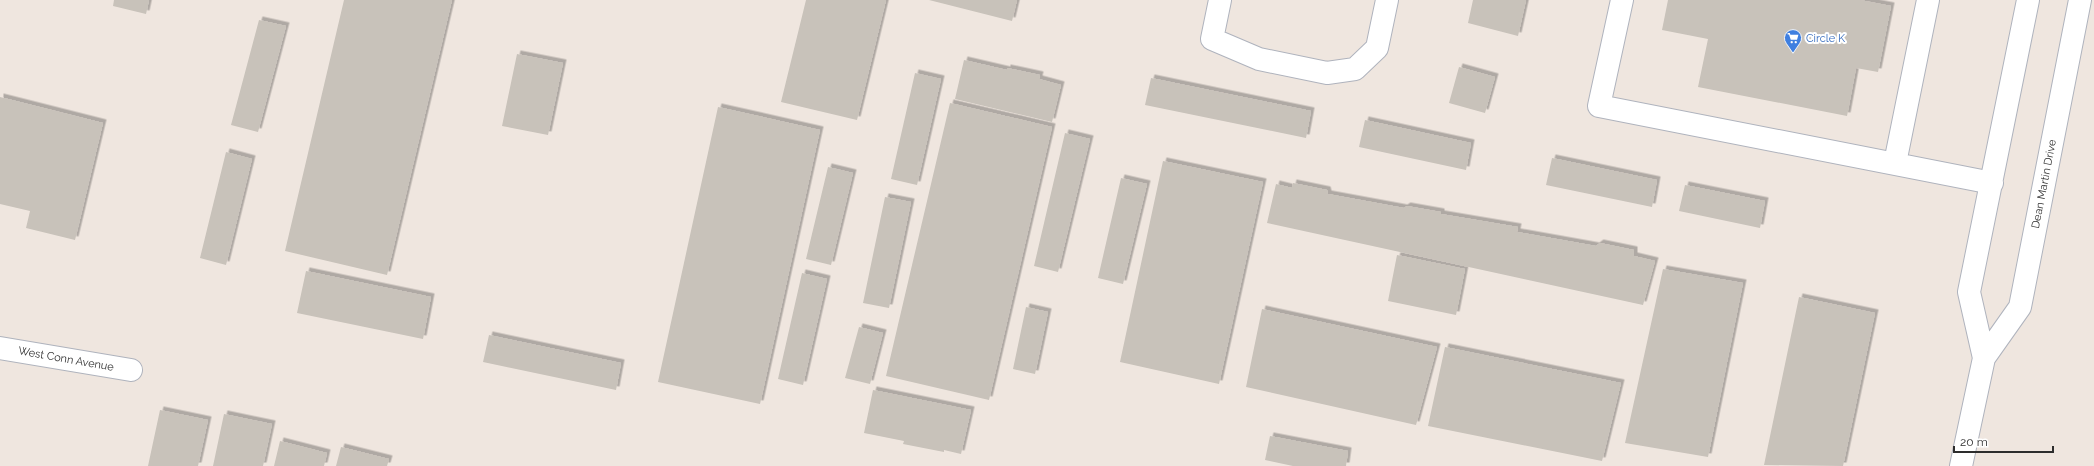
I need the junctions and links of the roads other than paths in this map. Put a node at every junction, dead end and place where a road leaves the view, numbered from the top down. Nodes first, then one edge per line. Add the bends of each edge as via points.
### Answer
1 (1220, 0) edge
2 (1387, 0) edge
3 (1622, 0) edge
4 (1928, 0) edge
5 (2028, 0) edge
6 (2080, 0) edge
7 (1895, 163) junction
8 (1992, 183) junction
9 (0, 348) edge
10 (1984, 358) junction
11 (131, 370) dead end
12 (1962, 466) edge

1 - 2 street via 1212,39 1259,59 1326,73 1355,69 1377,48
3 - 7 street via 1599,106
4 - 7 street
5 - 8 street, Dean Martin Drive
6 - 10 street, Dean Martin Drive via 2020,307
7 - 8 street
8 - 10 street, Dean Martin Drive via 1969,292
9 - 11 street, West Conn Avenue
10 - 12 street, Dean Martin Drive

